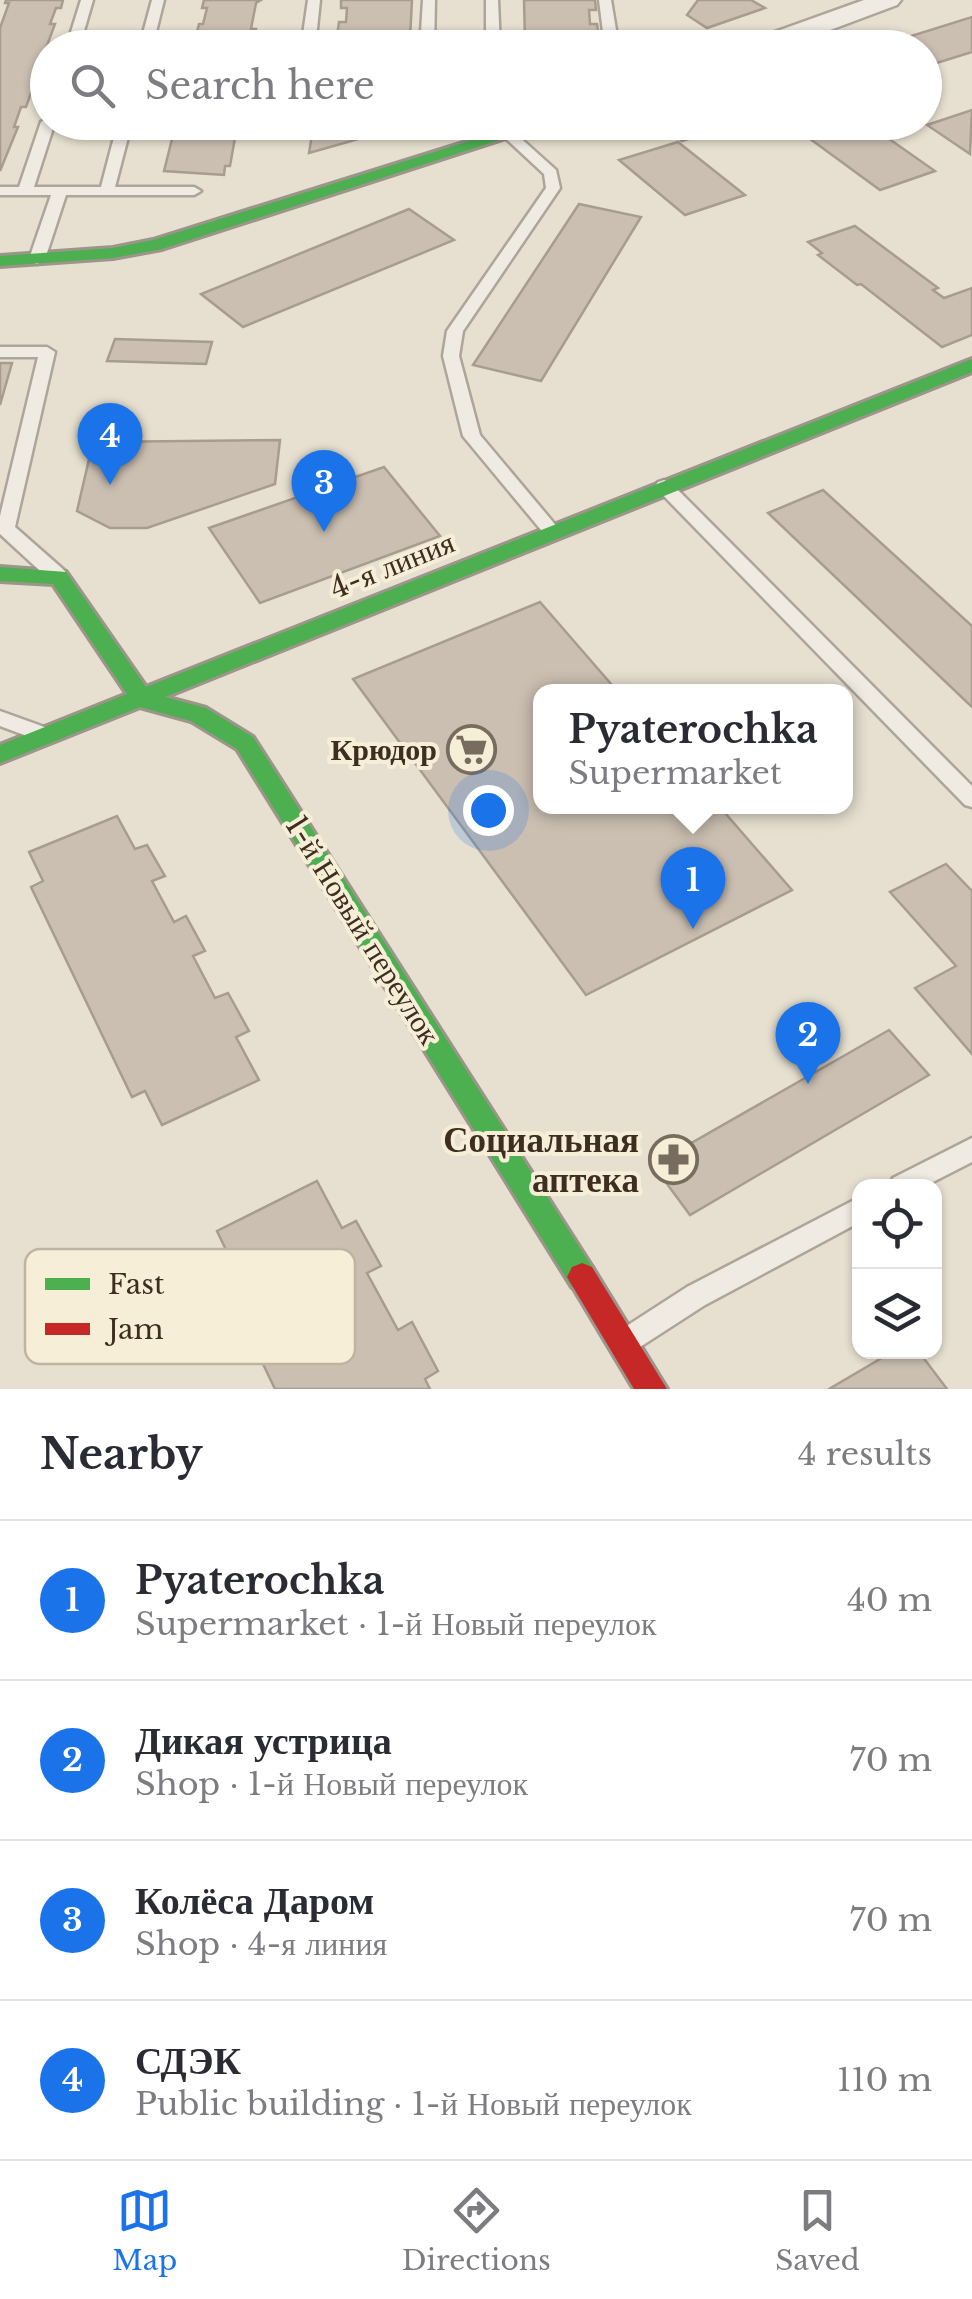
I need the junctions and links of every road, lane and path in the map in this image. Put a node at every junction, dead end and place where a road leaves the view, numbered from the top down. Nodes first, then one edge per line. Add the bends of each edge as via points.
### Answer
1 (88, 0) edge
2 (158, 0) edge
3 (314, 0) edge
4 (429, 0) edge
5 (492, 0) edge
6 (605, 0) edge
7 (888, 0) edge
8 (78, 30) edge
9 (150, 30) edge
10 (310, 30) edge
11 (427, 30) edge
12 (493, 30) edge
13 (609, 30) edge
14 (806, 30) edge
15 (42, 140) edge
16 (120, 140) edge
17 (473, 140) edge
18 (520, 140) edge
19 (0, 191) edge
20 (25, 191) junction
21 (60, 191) junction
22 (107, 191) junction
23 (194, 191) dead end
24 (0, 260) edge
25 (37, 260) junction
26 (0, 352) edge
27 (972, 365) edge
28 (664, 486) junction
29 (3, 528) edge
30 (552, 532) junction
31 (0, 574) edge
32 (59, 578) junction
33 (143, 700) junction
34 (0, 718) edge
35 (50, 736) junction
36 (0, 754) edge
37 (972, 799) edge
38 (972, 1149) edge
39 (915, 1179) edge
40 (852, 1213) edge
41 (625, 1342) junction
42 (652, 1389) edge

1 - 8 lane
2 - 9 lane
3 - 10 lane
4 - 11 lane
5 - 12 lane
6 - 13 lane
7 - 14 street
15 - 20 lane
16 - 22 lane
17 - 25 street via 156,245
18 - 30 lane via 551,173 554,188 456,331 451,356 472,436
19 - 20 lane
20 - 21 lane
21 - 22 lane
21 - 25 lane
22 - 23 lane
24 - 25 street
26 - 29 lane via 48,352
27 - 28 street, 4-я линия
28 - 30 street, 4-я линия
28 - 37 lane
29 - 32 lane
30 - 33 street, 4-я линия
31 - 32 street
32 - 33 street
33 - 35 street, 4-я линия
33 - 41 street, 1-й Новый переулок via 220,722 245,744
34 - 35 lane
35 - 36 street, 4-я линия
38 - 39 lane
40 - 41 lane
41 - 42 street, 1-й Новый переулок

